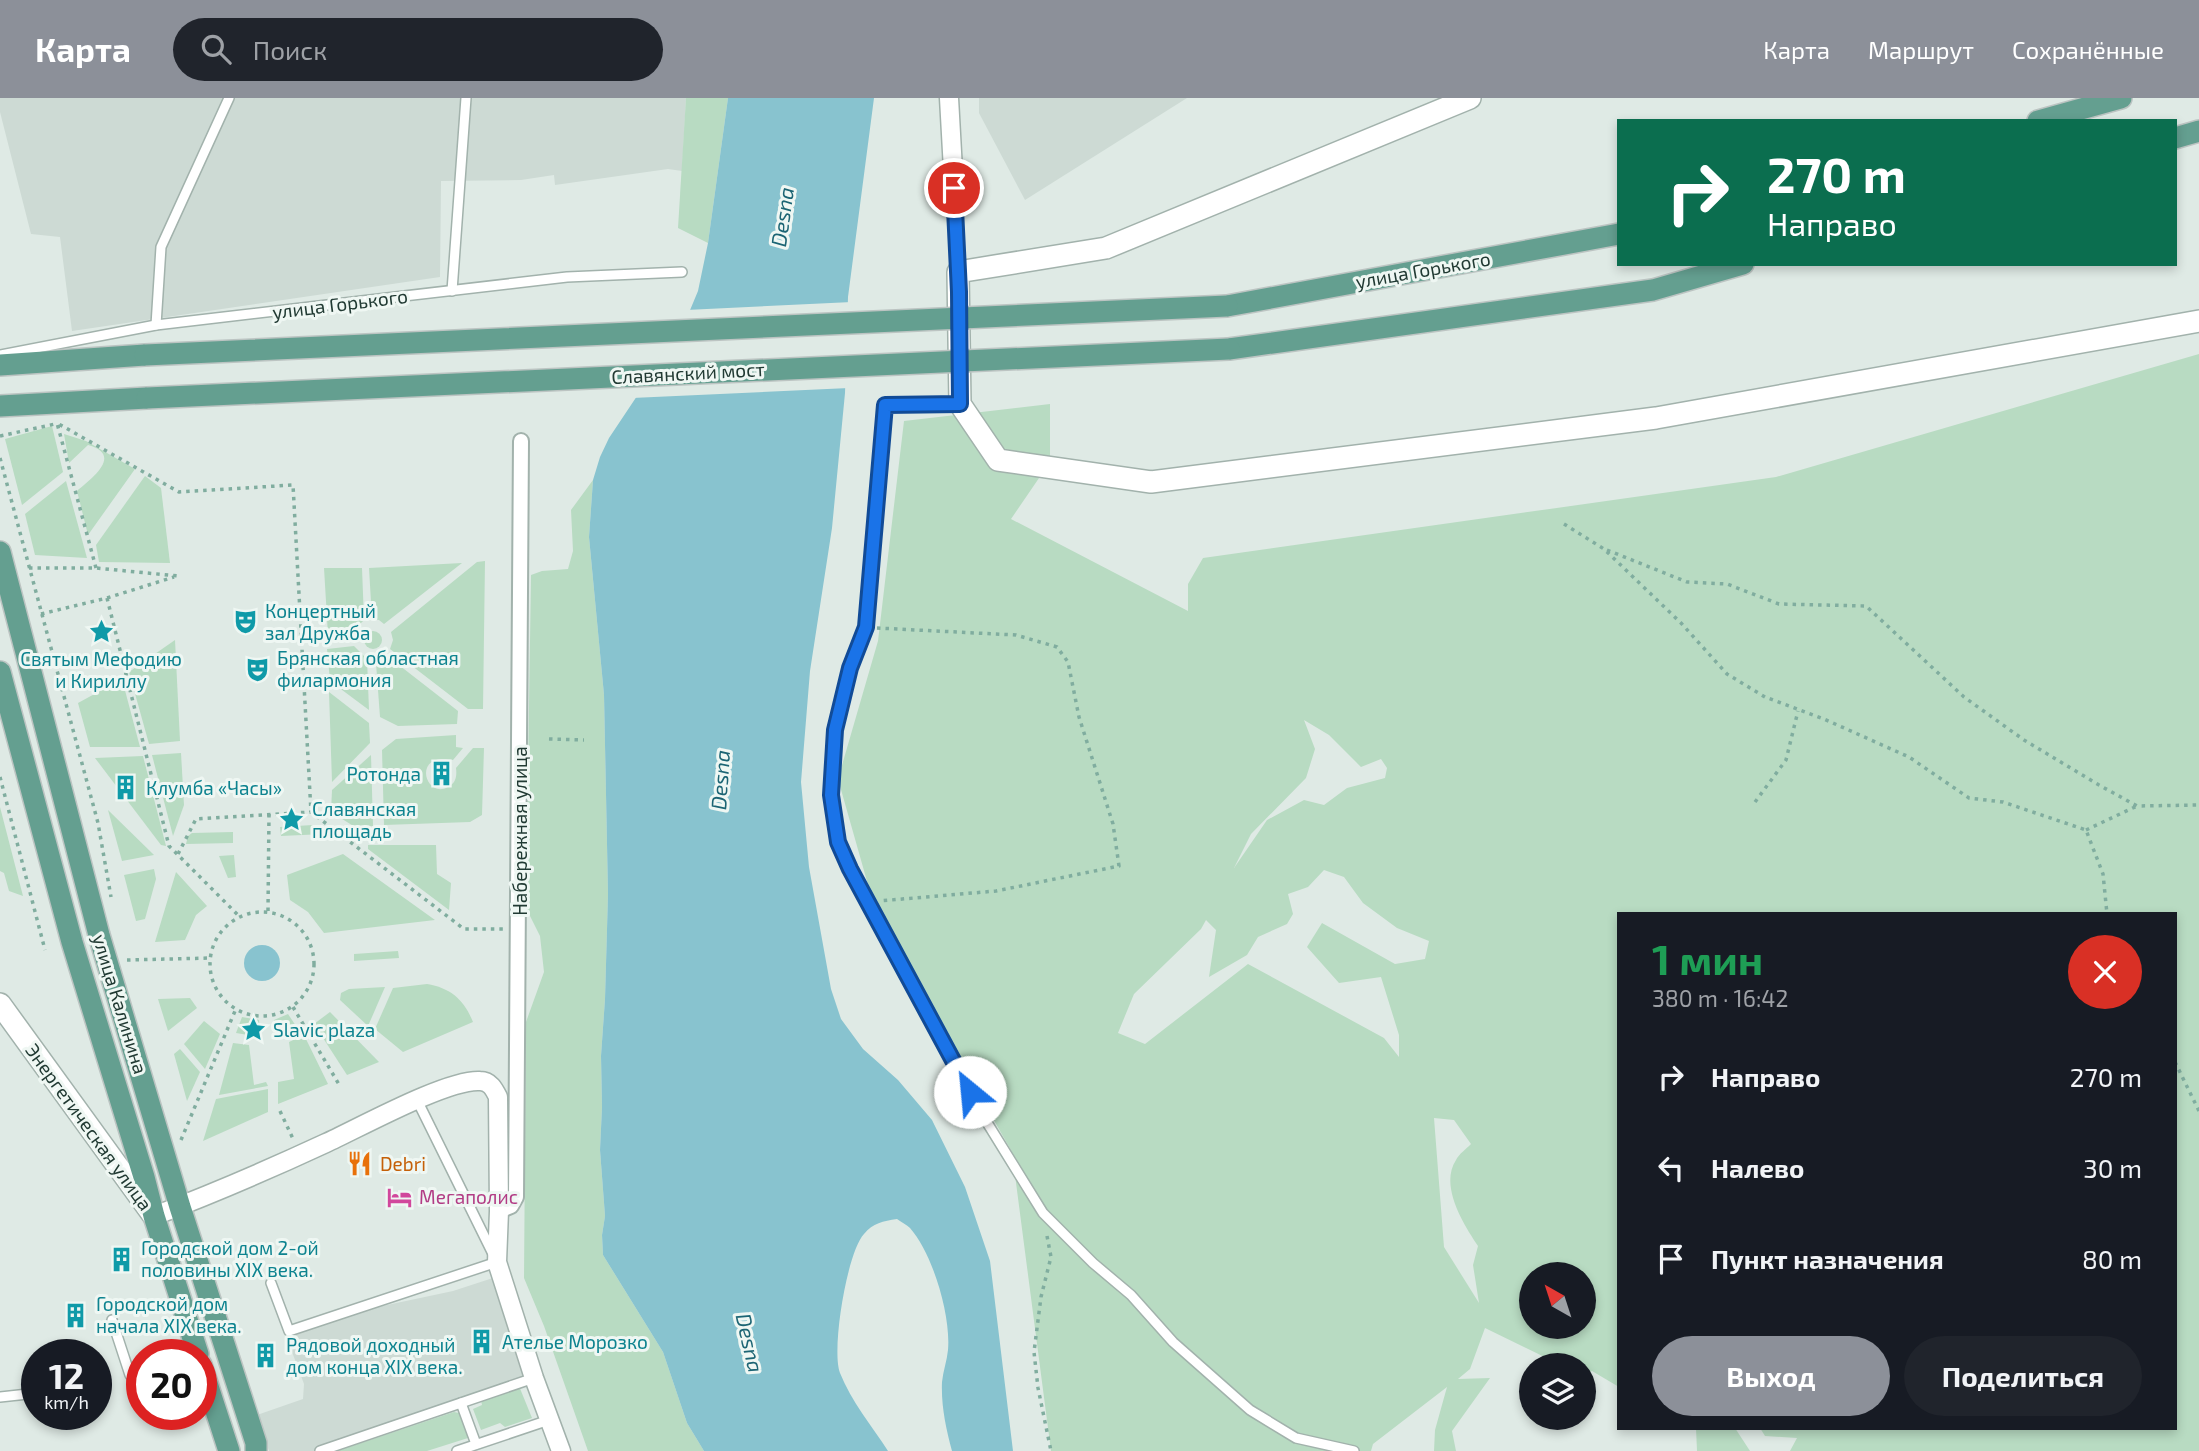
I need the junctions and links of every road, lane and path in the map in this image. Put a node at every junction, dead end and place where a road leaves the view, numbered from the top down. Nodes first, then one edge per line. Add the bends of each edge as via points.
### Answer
1 (229, 98) edge
2 (466, 98) edge
3 (949, 98) edge
4 (1471, 98) edge
5 (2121, 98) edge
6 (2045, 119) edge
7 (2199, 131) edge
8 (2177, 137) edge
9 (954, 188) joint
10 (1617, 234) edge
11 (1735, 266) edge
12 (682, 272) dead end
13 (958, 272) junction
14 (452, 291) junction
15 (2199, 321) edge
16 (156, 326) junction
17 (0, 355) edge
18 (0, 365) edge
19 (960, 404) junction
20 (0, 407) edge
21 (57, 423) junction
22 (0, 436) edge
23 (521, 441) dead end
24 (0, 458) edge
25 (1564, 524) dead end
26 (1604, 549) junction
27 (0, 552) edge
28 (29, 568) junction
29 (96, 568) junction
30 (107, 598) junction
31 (41, 614) junction
32 (866, 627) junction
33 (0, 672) edge
34 (1798, 711) junction
35 (550, 739) dead end
36 (584, 740) dead end
37 (0, 777) edge
38 (1755, 802) dead end
39 (2199, 805) edge
40 (2137, 806) junction
41 (311, 811) junction
42 (269, 814) junction
43 (2087, 830) junction
44 (178, 854) junction
45 (111, 901) dead end
46 (867, 901) junction
47 (268, 911) junction
48 (2107, 912) edge
49 (240, 917) junction
50 (519, 929) junction
51 (45, 950) dead end
52 (124, 950) dead end
53 (211, 958) junction
54 (0, 1004) edge
55 (293, 1007) junction
56 (235, 1011) junction
57 (2177, 1066) edge
58 (340, 1086) dead end
59 (417, 1100) junction
60 (2199, 1111) edge
61 (176, 1129) dead end
62 (180, 1207) junction
63 (499, 1211) junction
64 (1043, 1213) junction
65 (154, 1216) junction
66 (497, 1262) junction
67 (271, 1283) dead end
68 (112, 1320) dead end
69 (193, 1339) edge
70 (126, 1363) edge
71 (534, 1378) junction
72 (21, 1394) edge
73 (0, 1397) edge
74 (461, 1403) junction
75 (217, 1414) edge
76 (549, 1420) junction
77 (476, 1444) junction
78 (229, 1451) edge
79 (256, 1451) edge
80 (320, 1451) edge
81 (457, 1451) edge
82 (561, 1451) edge
83 (1051, 1451) edge
84 (1354, 1451) edge

1 - 16 lane via 161,247
2 - 14 lane
3 - 9 street
4 - 13 street via 1106,248
5 - 6 main road
7 - 8 main road
9 - 13 lane
10 - 18 main road, улица Горького, bridge via 1227,306
11 - 20 main road, Славянский мост, bridge via 1653,290 1228,348
12 - 14 lane, улица Горького via 567,277
13 - 19 street
14 - 16 lane, улица Горького
15 - 19 street via 1656,418 1151,482 998,460
16 - 17 lane, улица Горького
19 - 32 lane via 885,405
21 - 22 path
21 - 29 path
21 - 41 path via 179,492 293,485
23 - 50 street, Набережная улица
24 - 28 path
25 - 26 path
26 - 34 path via 1727,674
26 - 40 path via 1687,582 1727,584 1779,604 1866,606 1964,697 2024,740
27 - 62 main road, улица Калинина via 96,926
28 - 29 path
28 - 31 path
29 - 30 path via 178,576
30 - 31 path
30 - 44 path via 169,846
31 - 45 path via 99,823
32 - 46 lane via 850,668 835,730 831,795 838,842
32 - 46 path via 1016,635 1057,647 1068,662 1079,717 1114,824 1119,866 996,891
33 - 65 main road, улица Калинина via 72,942
34 - 38 path via 1786,760
34 - 43 path via 1909,757 1969,798 2003,802
35 - 36 path
37 - 51 path
39 - 40 path
40 - 43 path
41 - 42 path
41 - 50 path via 464,929
42 - 44 path via 196,819
42 - 47 path
43 - 48 path via 2103,874
44 - 49 path
46 - 64 lane via 983,1116
47 - 49 path
47 - 55 path via 301,928 312,947 313,980
49 - 53 path via 219,934
50 - 63 street, Набережная улица via 516,1197 511,1206
52 - 53 path via 127,960
53 - 56 path via 210,975 220,996
54 - 65 street, Энергетическая улица
55 - 56 path via 274,1015
55 - 58 path
56 - 61 path via 180,1142
57 - 60 path
59 - 62 street
59 - 63 street via 468,1081 483,1080 493,1087 498,1097
59 - 66 lane
62 - 65 street
62 - 79 main road, улица Калинина
63 - 66 street
64 - 83 path via 1051,1257 1034,1352
64 - 84 lane via 1131,1295 1173,1342 1250,1410 1296,1438
65 - 69 main road, улица Калинина
66 - 67 lane via 289,1331
66 - 71 street
68 - 70 lane
71 - 74 lane
71 - 76 street
72 - 73 lane
74 - 77 lane
74 - 80 lane
75 - 78 main road
76 - 77 lane
76 - 82 street
77 - 81 lane

